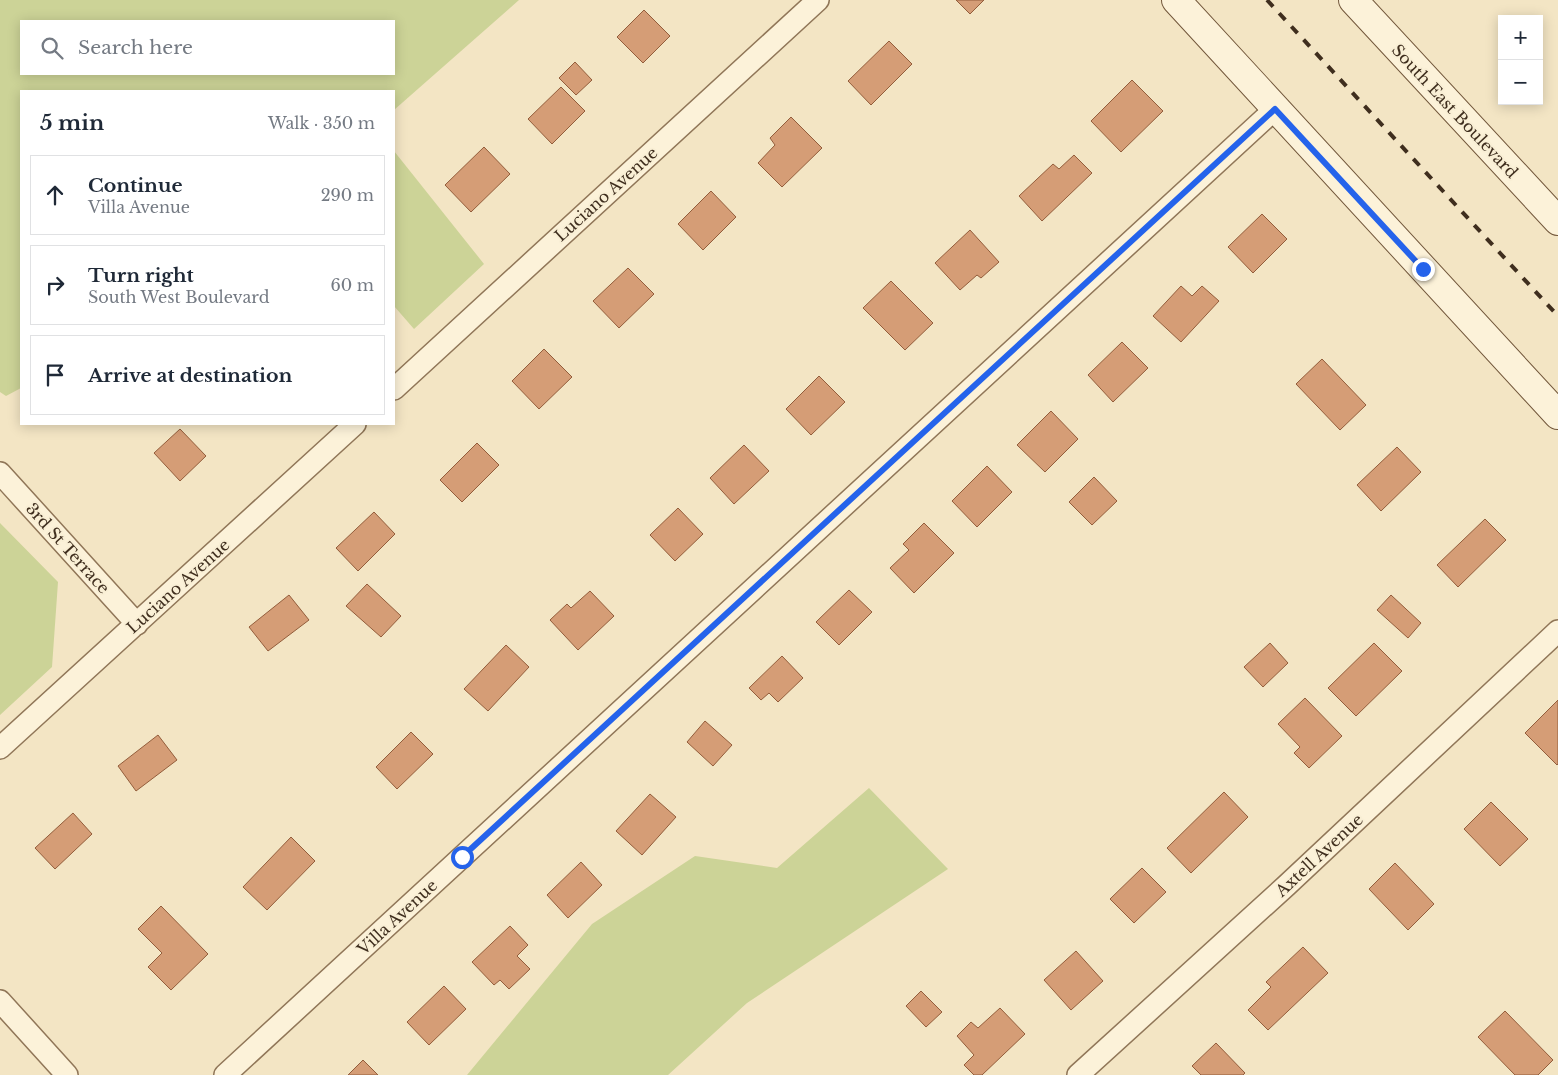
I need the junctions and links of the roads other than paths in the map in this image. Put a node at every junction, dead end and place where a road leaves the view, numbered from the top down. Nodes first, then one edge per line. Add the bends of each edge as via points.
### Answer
1 (818, 0) edge
2 (1176, 0) edge
3 (1353, 0) edge
4 (1275, 109) junction
5 (1558, 221) edge
6 (395, 388) edge
7 (1558, 415) edge
8 (354, 425) edge
9 (0, 473) edge
10 (137, 624) junction
11 (1558, 631) edge
12 (0, 748) edge
13 (0, 1001) edge
14 (67, 1075) edge
15 (225, 1075) edge
16 (1078, 1075) edge

1 - 6 street, Luciano Avenue
2 - 4 main road
3 - 5 main road, South East Boulevard
4 - 7 main road
4 - 15 street, Villa Avenue
8 - 10 street, Luciano Avenue
9 - 10 street, 3rd St Terrace
10 - 12 street, Luciano Avenue
11 - 16 street, Axtell Avenue
13 - 14 street

